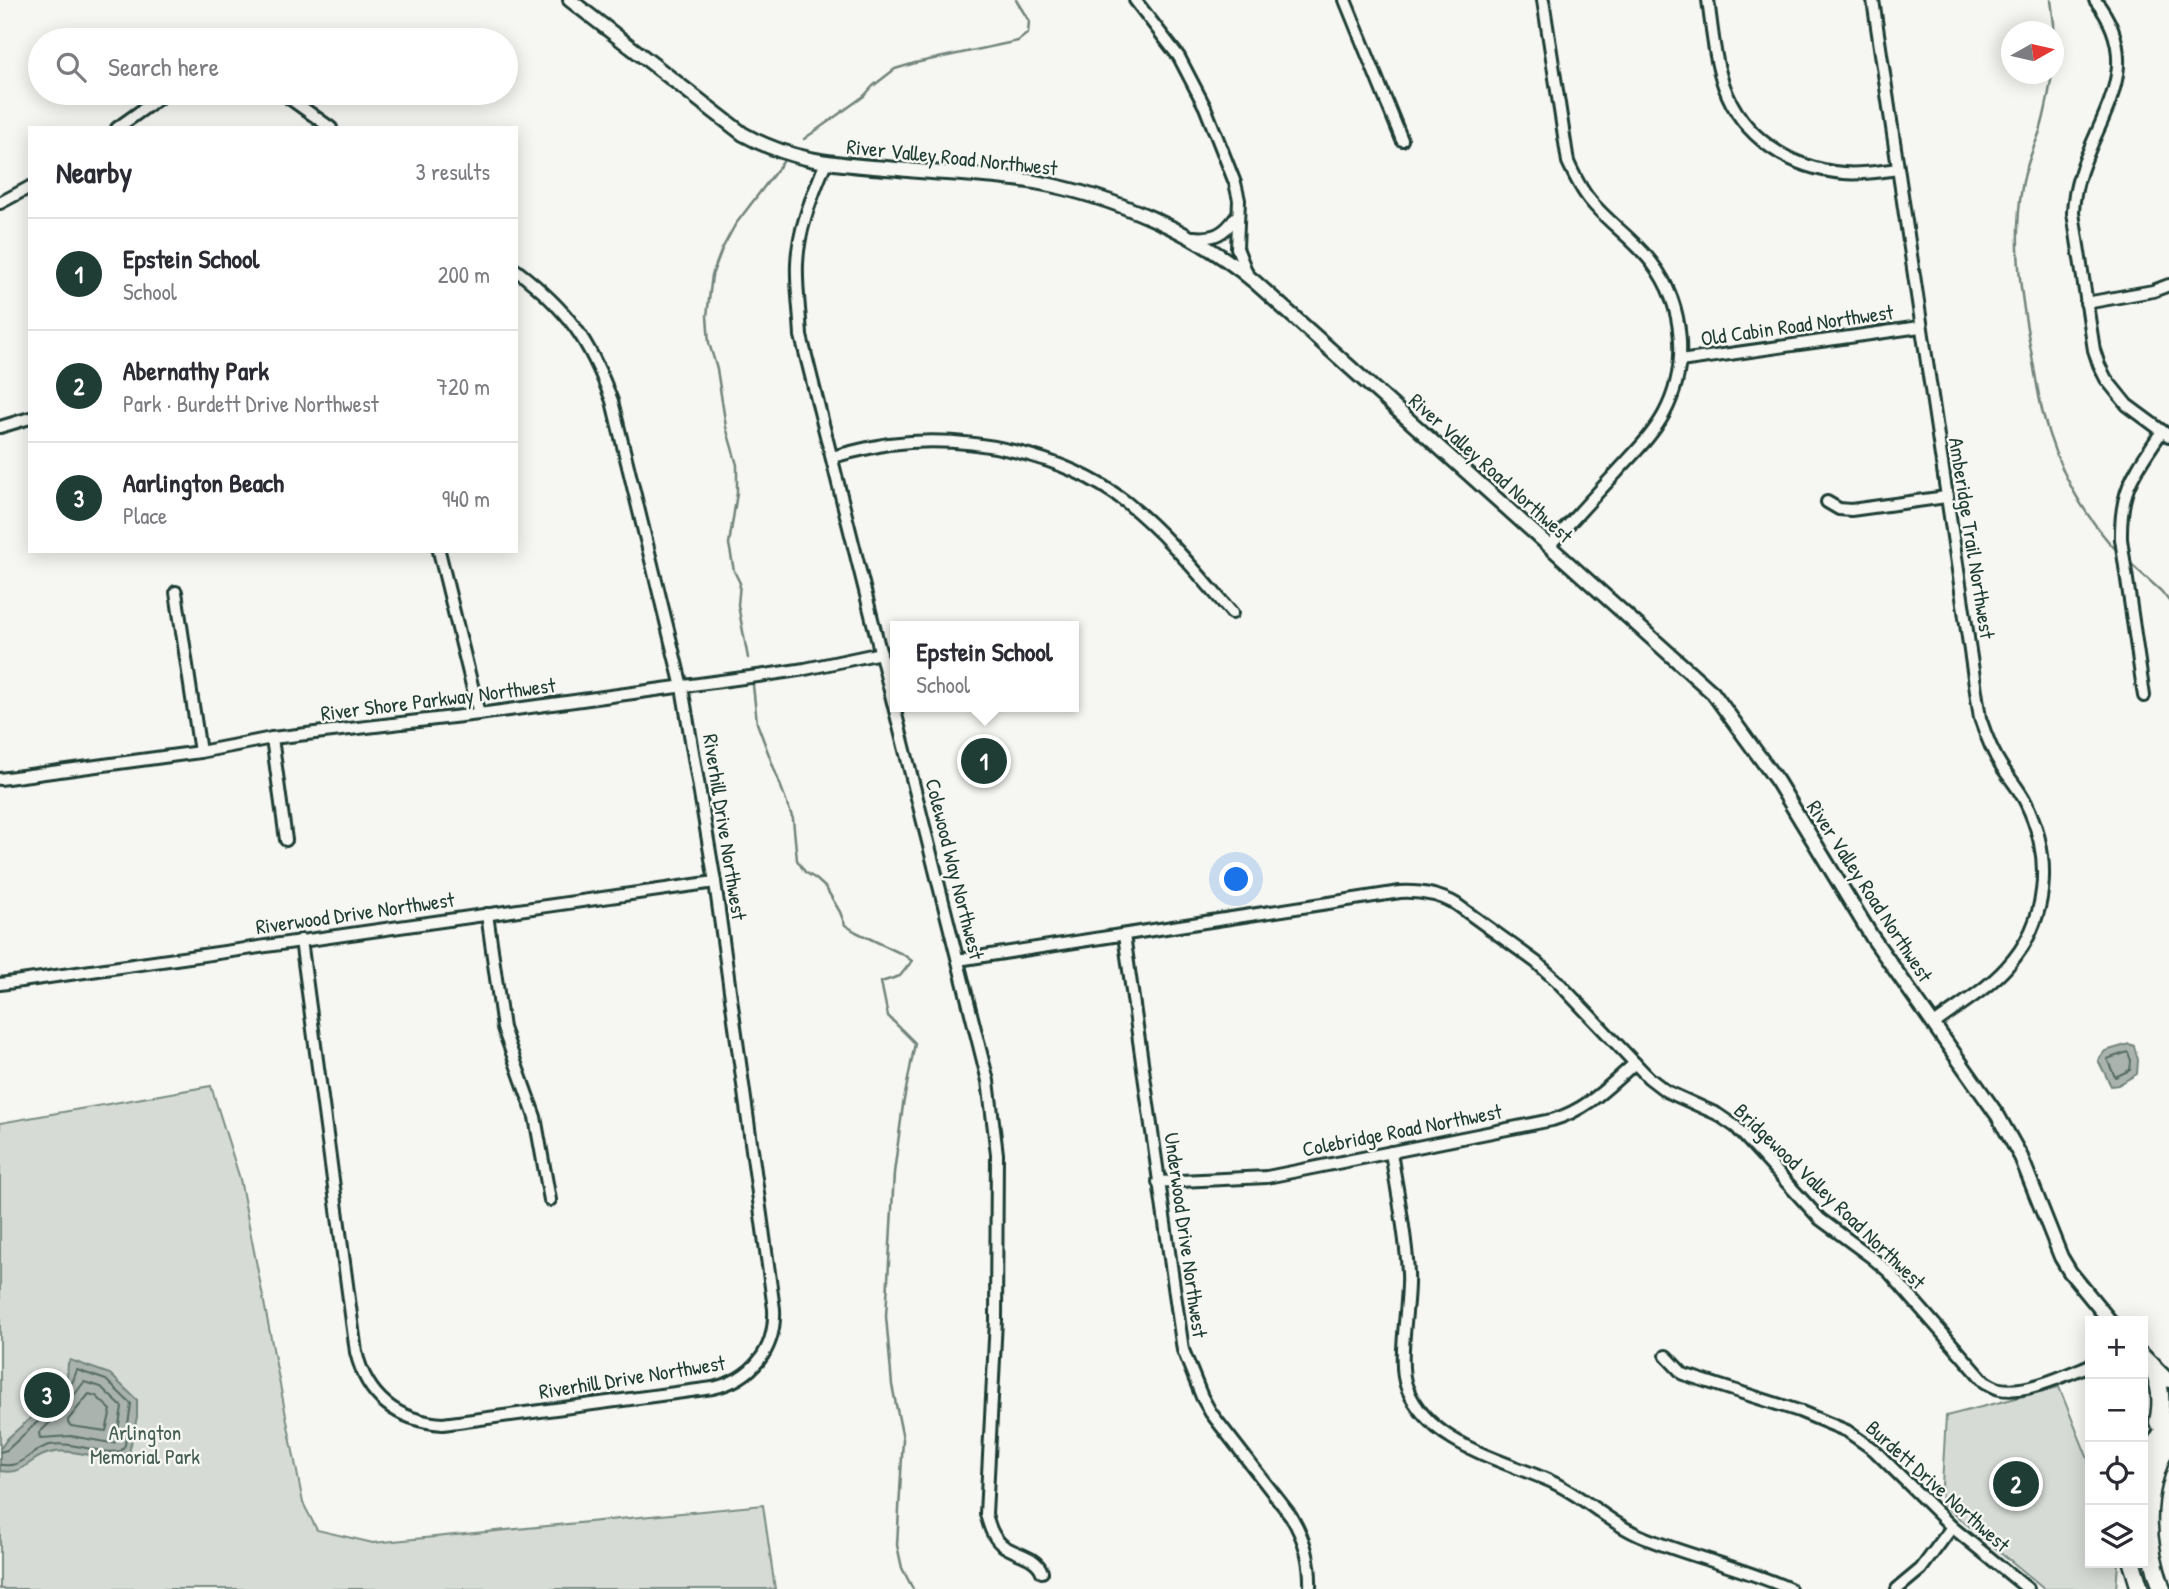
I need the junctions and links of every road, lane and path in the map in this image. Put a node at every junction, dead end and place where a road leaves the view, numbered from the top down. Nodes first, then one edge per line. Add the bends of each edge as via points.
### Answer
1 (570, 0) edge
2 (1135, 0) edge
3 (1345, 0) edge
4 (1543, 0) edge
5 (1708, 0) edge
6 (1873, 0) edge
7 (2095, 0) edge
8 (149, 105) edge
9 (299, 105) edge
10 (120, 126) edge
11 (328, 126) edge
12 (1402, 140) dead end
13 (826, 162) junction
14 (1898, 169) junction
15 (28, 188) edge
16 (0, 203) edge
17 (1238, 215) junction
18 (1194, 237) junction
19 (518, 272) edge
20 (1248, 276) junction
21 (2169, 285) edge
22 (2086, 303) junction
23 (1920, 327) junction
24 (1680, 361) junction
25 (28, 419) edge
26 (0, 427) edge
27 (2165, 433) edge
28 (832, 457) junction
29 (1946, 497) junction
30 (1827, 502) dead end
31 (1549, 546) junction
32 (439, 553) edge
33 (176, 592) dead end
34 (1232, 613) dead end
35 (881, 653) junction
36 (682, 687) junction
37 (890, 689) edge
38 (2144, 696) dead end
39 (896, 712) edge
40 (479, 714) junction
41 (272, 738) junction
42 (200, 752) junction
43 (0, 779) edge
44 (286, 840) dead end
45 (715, 882) junction
46 (487, 914) junction
47 (1124, 934) junction
48 (301, 940) junction
49 (958, 960) junction
50 (0, 984) edge
51 (1934, 1024) junction
52 (1635, 1063) junction
53 (1391, 1152) junction
54 (1158, 1182) junction
55 (550, 1200) dead end
56 (2106, 1316) edge
57 (1666, 1356) dead end
58 (2148, 1360) edge
59 (2085, 1367) edge
60 (2169, 1368) edge
61 (2169, 1381) edge
62 (2169, 1407) edge
63 (2164, 1421) edge
64 (2169, 1442) edge
65 (2148, 1443) edge
66 (2148, 1460) edge
67 (1952, 1527) junction
68 (2134, 1568) edge
69 (2144, 1568) edge
70 (1042, 1572) dead end
71 (1310, 1589) edge
72 (1790, 1589) edge
73 (1897, 1589) edge
74 (2028, 1589) edge
75 (2140, 1589) edge
76 (2155, 1589) edge
77 (2162, 1589) edge

1 - 13 street, River Valley Road Northwest via 743,134 783,154
2 - 17 street via 1191,79 1235,183
3 - 12 street
4 - 24 street via 1568,162 1588,198 1663,280 1677,318
5 - 14 street via 1724,86 1732,106 1759,139 1779,154 1824,171
6 - 14 street, Amberidge Trail Northwest
7 - 22 street via 2113,28 2119,66 2073,195
8 - 10 street
9 - 11 street
13 - 18 street, River Valley Road Northwest via 1033,182 1117,205
13 - 28 street, Colewood Way Northwest via 803,226 797,262 801,336
14 - 23 street, Amberidge Trail Northwest
15 - 16 street
17 - 18 street via 1220,235
17 - 20 street via 1237,248
18 - 20 street, River Valley Road Northwest
19 - 36 street via 560,308 599,366 612,401
20 - 31 street, River Valley Road Northwest
21 - 22 street
22 - 27 street via 2094,350 2106,379 2127,405
23 - 24 street, Old Cabin Road Northwest
23 - 29 street, Amberidge Trail Northwest
24 - 31 street via 1672,394 1656,427
25 - 26 street
27 - 38 street via 2131,479 2121,515
28 - 34 street via 888,444 945,442 988,447 1065,466 1141,515
28 - 35 street, Colewood Way Northwest
29 - 30 street via 1850,510
29 - 51 street, Amberidge Trail Northwest via 1980,718 1994,755 2033,818 2045,879 2036,920 2016,956 1993,980
31 - 51 street, River Valley Road Northwest via 1713,693 1777,781 1872,937
32 - 40 street
33 - 42 street
35 - 36 street, River Shore Parkway Northwest
35 - 37 street, Colewood Way Northwest
36 - 40 street, River Shore Parkway Northwest
36 - 45 street, Riverhill Drive Northwest
39 - 49 street, Colewood Way Northwest
40 - 41 street, River Shore Parkway Northwest
41 - 42 street, River Shore Parkway Northwest
41 - 44 street
42 - 43 street, River Shore Parkway Northwest
45 - 46 street, Riverwood Drive Northwest
45 - 48 street, Riverhill Drive Northwest via 774,1319 769,1345 756,1366 736,1381 713,1388 443,1424 407,1417 377,1396 356,1352
46 - 48 street, Riverwood Drive Northwest
46 - 55 street via 503,1028 535,1117
47 - 49 street, Bridgewood Valley Road Northwest
47 - 52 street, Bridgewood Valley Road Northwest via 1400,892 1432,894 1456,904 1536,962
47 - 54 street, Underwood Drive Northwest
48 - 50 street, Riverwood Drive Northwest
49 - 70 street, Colewood Way Northwest via 988,1081 997,1154 996,1321 986,1514 1000,1542 1035,1560
51 - 56 street, River Valley Road Northwest via 1989,1100 2021,1157 2061,1257
52 - 53 street, Colebridge Road Northwest via 1591,1102 1566,1116
52 - 59 street, Bridgewood Valley Road Northwest via 1666,1091 1736,1127 1820,1219 1889,1272 1984,1382 2014,1390
53 - 54 street, Colebridge Road Northwest via 1267,1177
53 - 72 street via 1408,1274 1404,1378 1414,1401 1435,1426 1461,1444 1553,1482 1643,1538
54 - 71 street, Underwood Drive Northwest via 1188,1365 1211,1413 1300,1532 1310,1565
57 - 67 street, Burdett Drive Northwest via 1683,1374 1847,1431 1884,1458
58 - 60 main road
58 - 61 street
58 - 63 main road via 2160,1385
62 - 63 main road
63 - 65 main road
63 - 66 main road
64 - 77 main road via 2154,1478 2148,1514
67 - 73 street via 1921,1569
67 - 74 street, Burdett Drive Northwest
68 - 75 main road
69 - 76 main road

